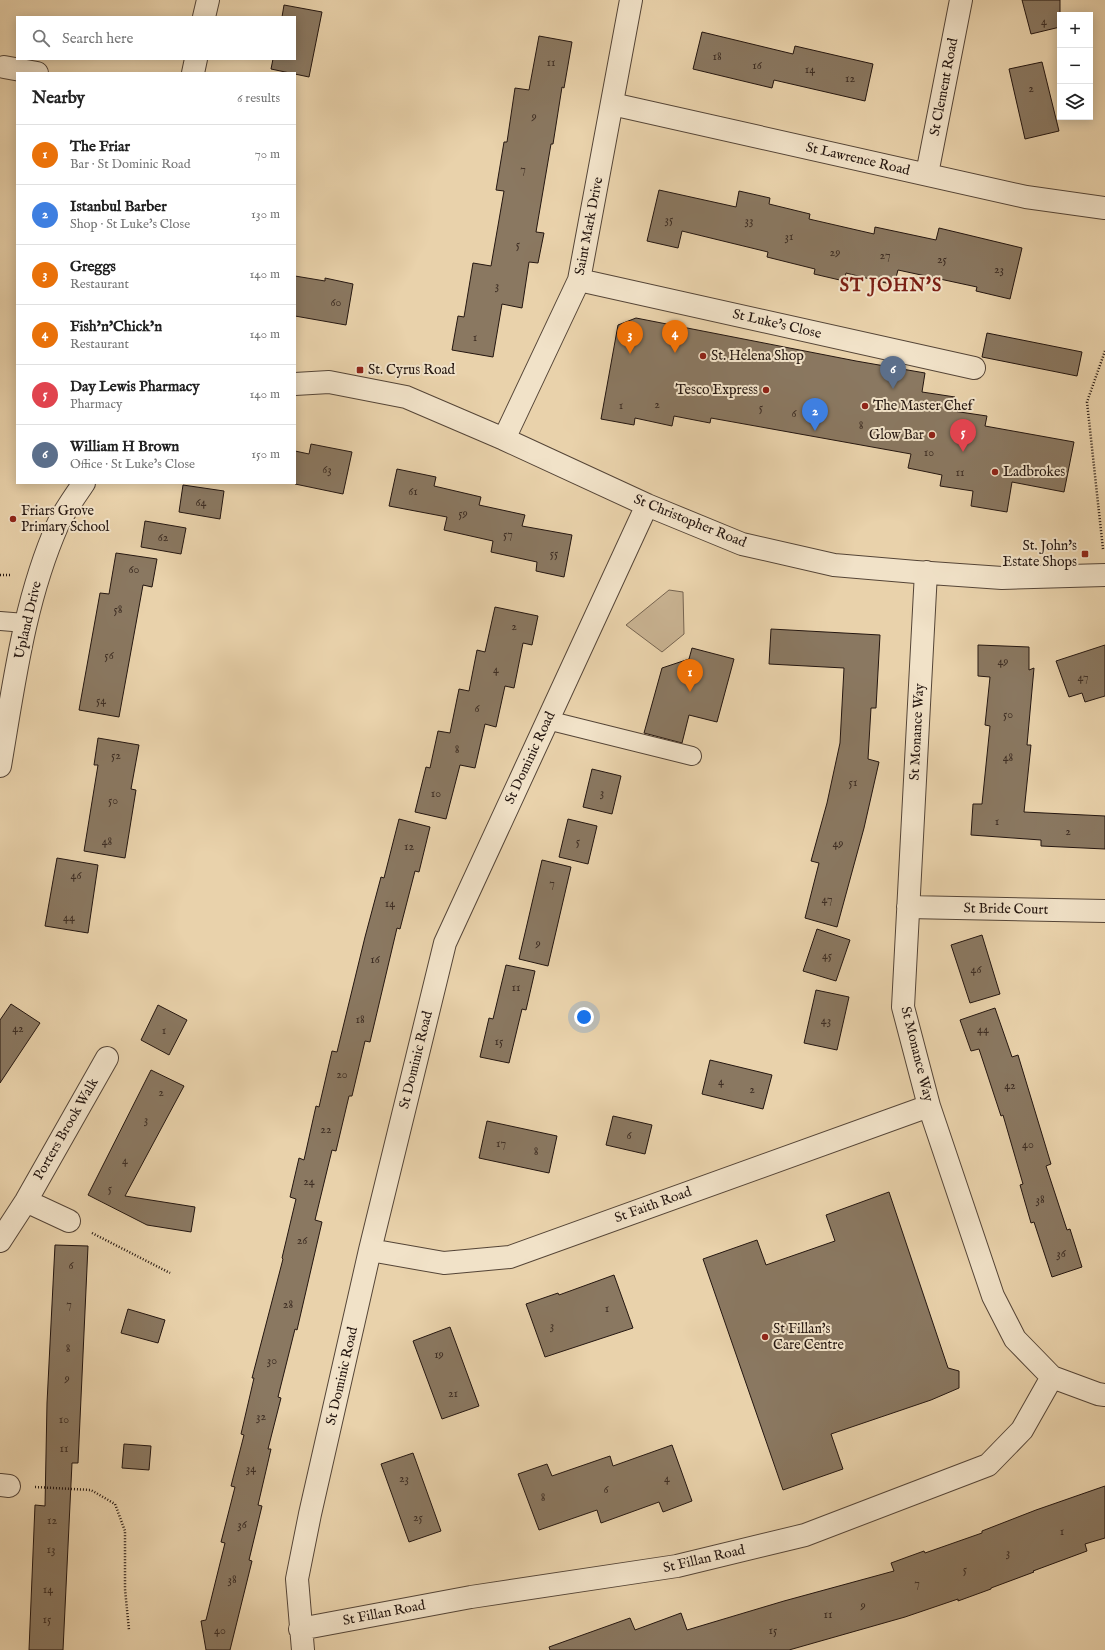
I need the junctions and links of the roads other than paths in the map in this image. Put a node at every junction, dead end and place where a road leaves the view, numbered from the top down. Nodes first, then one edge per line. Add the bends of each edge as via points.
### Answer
1 (208, 0) edge
2 (632, 0) edge
3 (961, 0) edge
4 (204, 16) edge
5 (196, 60) edge
6 (4, 67) dead end
7 (32, 72) edge
8 (194, 72) edge
9 (612, 104) junction
10 (927, 174) junction
11 (1105, 208) edge
12 (580, 280) junction
13 (974, 368) dead end
14 (296, 384) edge
15 (504, 439) junction
16 (83, 484) edge
17 (647, 504) junction
18 (926, 572) junction
19 (1105, 575) edge
20 (0, 621) edge
21 (25, 623) junction
22 (548, 720) junction
23 (692, 756) dead end
24 (0, 766) edge
25 (908, 907) junction
26 (1105, 912) edge
27 (107, 1058) dead end
28 (929, 1106) junction
29 (26, 1201) junction
30 (69, 1221) road end
31 (0, 1241) edge
32 (370, 1250) junction
33 (1052, 1377) junction
34 (1105, 1395) edge
35 (300, 1629) junction
36 (303, 1650) edge

1 - 4 street
2 - 9 street, Saint Mark Drive
3 - 10 street, St Clement Road
5 - 8 street
6 - 7 street
9 - 10 street, St Lawrence Road
9 - 12 street, Saint Mark Drive
10 - 11 street, St Lawrence Road via 1026,197
12 - 13 street, St Luke's Close
12 - 15 street, Saint Mark Drive
14 - 15 street, St Christopher Road via 329,382 406,397
15 - 17 street, St Christopher Road
16 - 21 street, Upland Drive via 59,523 39,574
17 - 18 street, St Christopher Road via 742,544 834,565
17 - 22 street, St Dominic Road
18 - 19 street, St Christopher Road via 1002,578
18 - 25 street, St Monance Way
20 - 21 lane
21 - 24 street, Upland Drive
22 - 23 lane
22 - 32 street, St Dominic Road via 445,943
25 - 26 street, St Bride Court
25 - 28 street, St Monance Way via 903,1007
27 - 29 street, Porters Brook Walk
28 - 32 street, St Faith Road via 510,1257 444,1264
28 - 33 street, St Monance Way via 993,1296 1015,1339
29 - 30 street
29 - 31 street, Porters Brook Walk
32 - 35 street, St Dominic Road via 311,1506 297,1579
33 - 34 street, St Monance Way
33 - 35 street, St Fillan Road via 1022,1430 988,1465 805,1535 677,1566 471,1597
35 - 36 street, St Dominic Road

